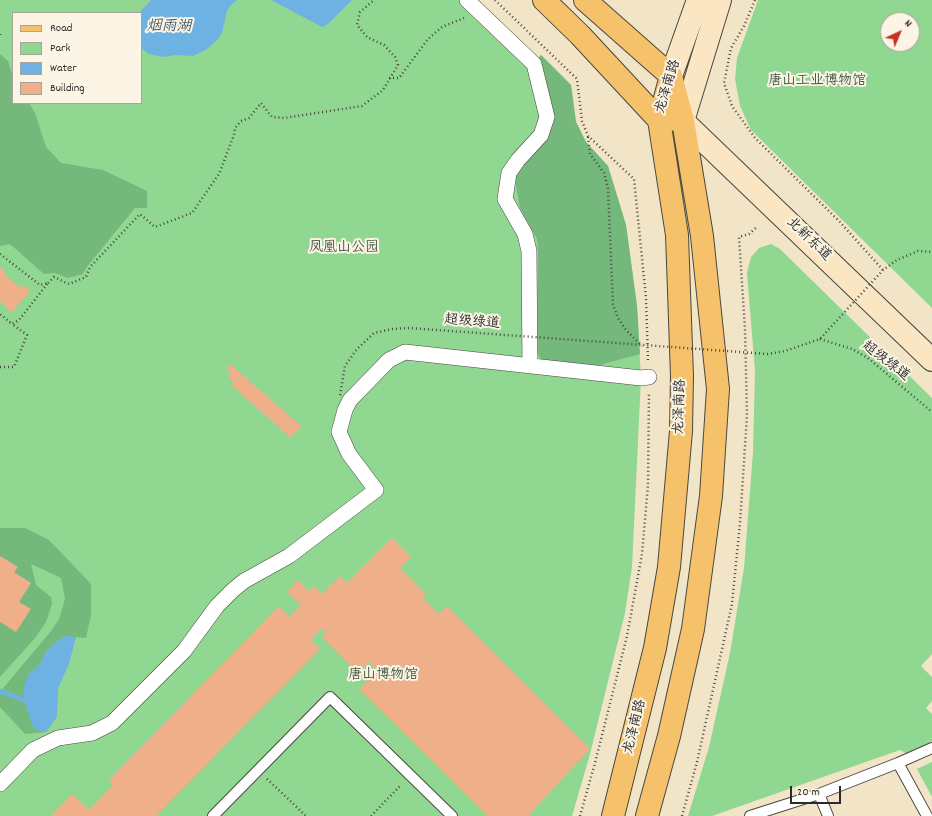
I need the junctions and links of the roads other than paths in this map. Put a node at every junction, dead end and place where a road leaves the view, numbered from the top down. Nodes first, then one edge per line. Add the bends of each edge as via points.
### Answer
1 (467, 0) edge
2 (544, 0) edge
3 (584, 0) edge
4 (698, 0) edge
5 (720, 0) edge
6 (671, 76) junction
7 (659, 120) junction
8 (683, 121) junction
9 (932, 360) edge
10 (530, 366) junction
11 (649, 377) road end
12 (932, 748) edge
13 (898, 763) junction
14 (0, 784) edge
15 (819, 794) junction
16 (213, 816) edge
17 (452, 816) edge
18 (613, 816) edge
19 (647, 816) edge
20 (750, 816) edge
21 (828, 816) edge
22 (927, 816) edge

1 - 10 street via 534,64 546,117 541,135 509,173 505,199 525,234 529,251
2 - 7 main road via 580,34
3 - 6 main road
4 - 6 main road, 龙泽南路
5 - 8 main road, 龙泽南路
6 - 7 main road, 龙泽南路
6 - 8 main road
7 - 8 main road
7 - 18 main road, 龙泽南路 via 677,235 682,376 681,431 670,567 655,648
8 - 9 main road, 北新东道
8 - 19 main road, 龙泽南路 via 702,236 718,396 711,496 693,629 669,736
10 - 11 street
10 - 14 street via 405,352 389,360 350,400 339,432 349,454 376,490 289,556 233,590 217,606 184,651 112,723 92,733 58,738 33,750
12 - 13 lane
13 - 15 lane
13 - 22 lane
15 - 20 lane
15 - 21 lane
16 - 17 lane via 330,697

